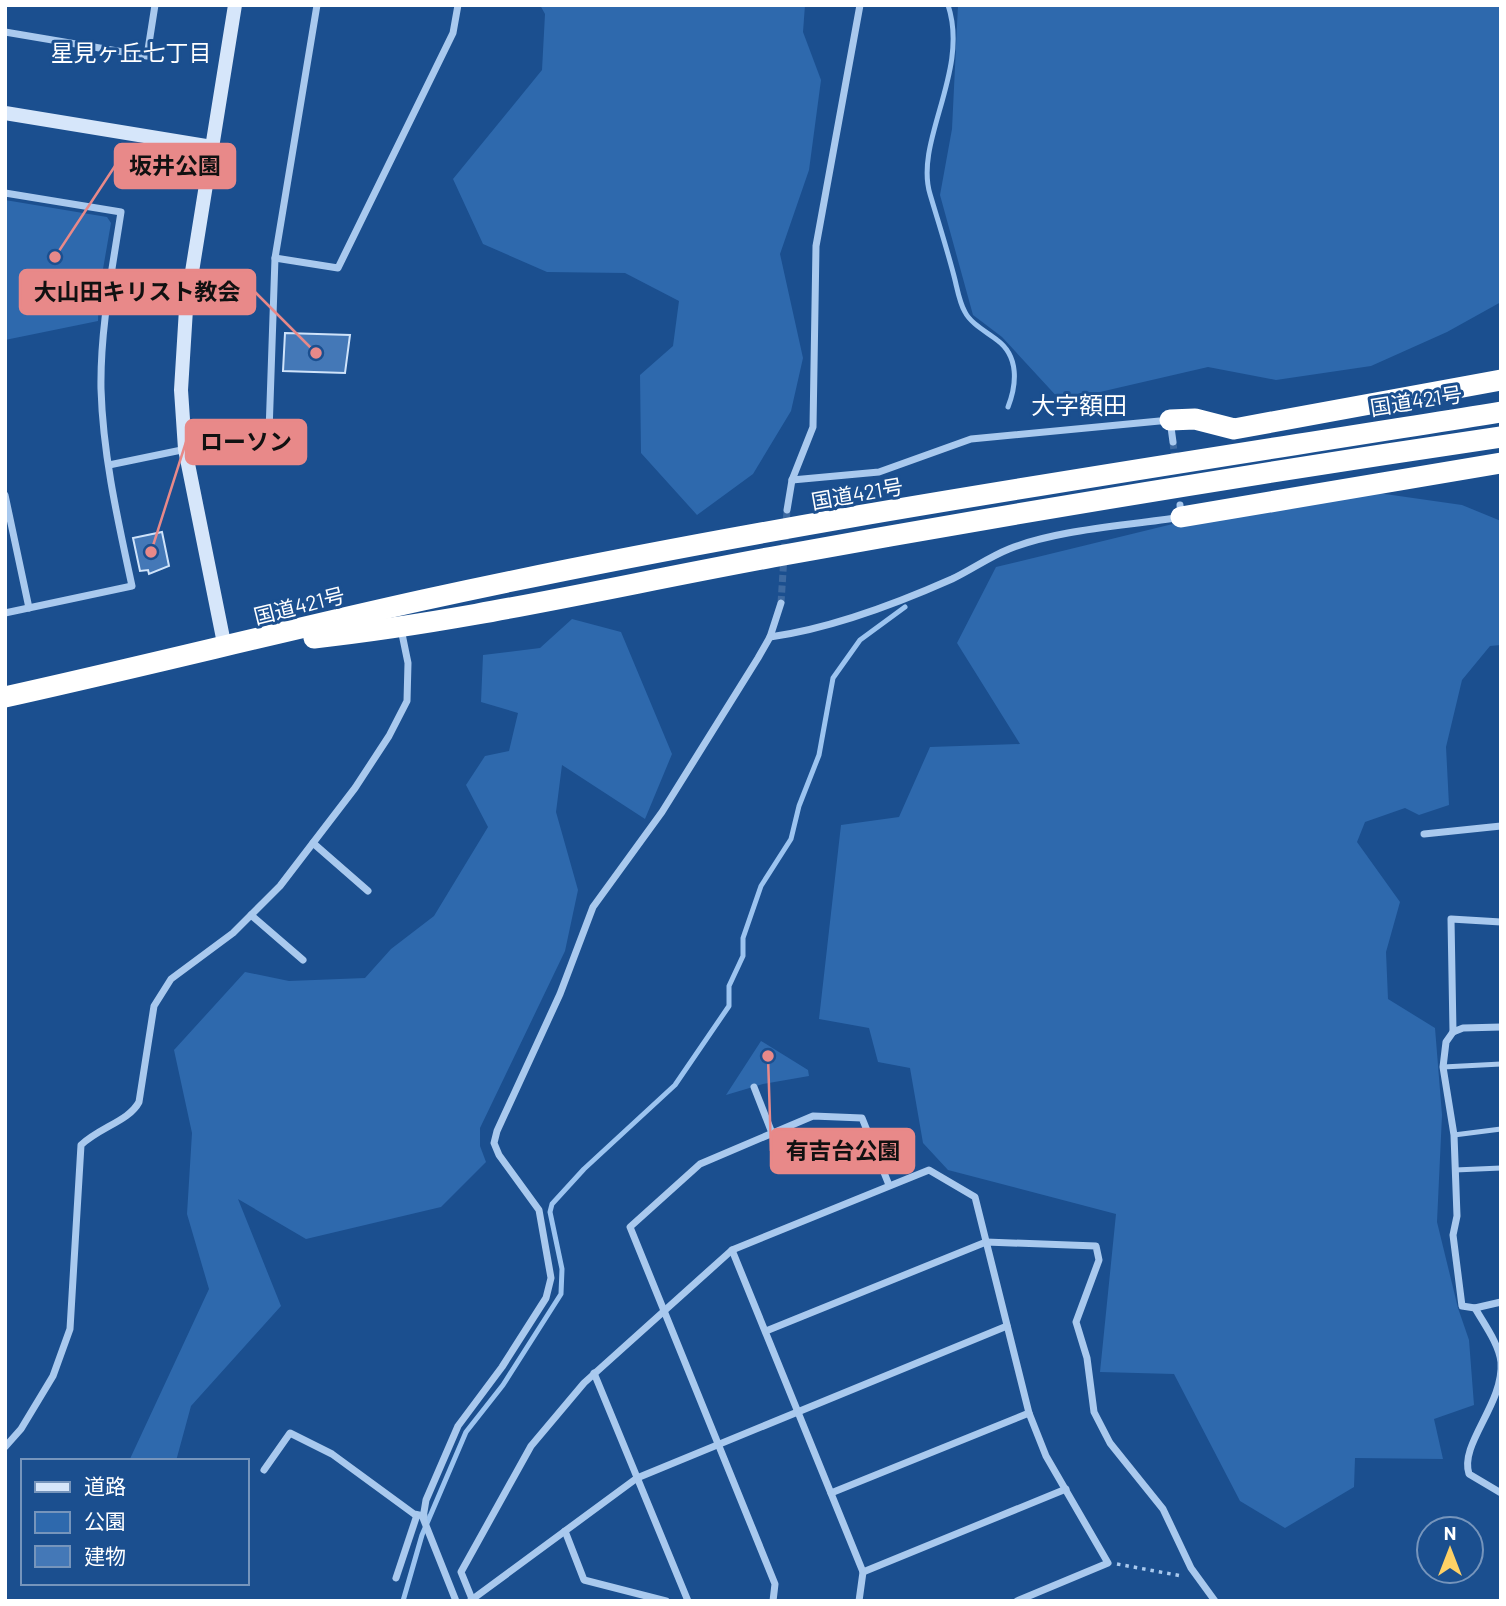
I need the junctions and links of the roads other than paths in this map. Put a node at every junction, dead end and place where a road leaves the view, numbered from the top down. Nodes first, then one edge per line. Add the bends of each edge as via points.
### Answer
1 (155, 5) edge
2 (235, 5) edge
3 (317, 5) edge
4 (458, 5) edge
5 (860, 5) edge
6 (5, 32) edge
7 (5, 113) edge
8 (212, 147) junction
9 (5, 193) edge
10 (275, 258) junction
11 (1501, 380) edge
12 (1501, 412) edge
13 (1453, 419) junction
14 (1170, 420) junction
15 (1501, 421) edge
16 (1501, 437) edge
17 (1173, 442) tunnel mouth
18 (185, 449) junction
19 (1501, 463) edge
20 (109, 464) junction
21 (792, 480) junction
22 (5, 495) edge
23 (786, 510) tunnel mouth
24 (1180, 511) joint
25 (781, 603) tunnel mouth
26 (29, 608) junction
27 (5, 613) edge
28 (401, 628) junction
29 (770, 637) junction
30 (225, 648) junction
31 (5, 697) edge
32 (1501, 826) edge
33 (1424, 834) dead end
34 (313, 843) junction
35 (368, 891) dead end
36 (251, 915) junction
37 (1501, 922) edge
38 (303, 960) dead end
39 (1501, 1027) edge
40 (1453, 1032) junction
41 (1501, 1064) edge
42 (1443, 1066) junction
43 (754, 1087) dead end
44 (1501, 1129) edge
45 (772, 1133) junction
46 (1454, 1135) junction
47 (1501, 1168) edge
48 (1455, 1170) junction
49 (889, 1185) junction
50 (986, 1242) junction
51 (732, 1250) junction
52 (1501, 1302) edge
53 (1475, 1308) junction
54 (663, 1310) junction
55 (1007, 1326) junction
56 (766, 1331) junction
57 (594, 1373) junction
58 (798, 1412) junction
59 (1029, 1413) junction
60 (718, 1444) junction
61 (5, 1447) edge
62 (264, 1470) dead end
63 (637, 1478) junction
64 (1066, 1489) junction
65 (831, 1493) junction
66 (1501, 1493) edge
67 (421, 1516) junction
68 (565, 1531) junction
69 (863, 1572) junction
70 (396, 1578) dead end
71 (471, 1600) edge
72 (456, 1601) edge
73 (666, 1601) edge
74 (688, 1601) edge
75 (773, 1601) edge
76 (859, 1601) edge
77 (1017, 1601) edge
78 (1215, 1601) edge

1 - 6 street via 147,56
2 - 8 street
3 - 10 street
4 - 10 street via 453,33 338,268
5 - 21 street via 816,246 813,427
7 - 8 street
8 - 18 street via 184,330 181,390
9 - 20 street via 121,212 102,368
10 - 18 street via 269,432
11 - 14 highway via 1234,429 1195,419
12 - 13 highway, 国道421号
13 - 15 highway
13 - 30 highway, 国道421号 via 771,533 423,600
14 - 17 street
14 - 21 street via 971,439 879,472
16 - 28 highway, 国道421号 via 1259,473
18 - 20 street
18 - 30 street
19 - 24 highway
20 - 26 street via 132,586
21 - 23 street
22 - 26 street
24 - 29 street via 1010,549 952,579 852,616
25 - 29 street
26 - 27 street
28 - 30 highway, 国道421号
28 - 34 street via 408,663 407,701 355,788
29 - 67 street via 662,812 593,907 560,994 497,1131 494,1143 499,1155 539,1210 550,1263 550,1290 458,1426
30 - 31 highway, 国道421号
32 - 33 street
34 - 35 street
34 - 36 street
36 - 38 street
36 - 61 street via 171,979 154,1006 133,1114 96,1130 81,1145 70,1329 53,1376
37 - 40 street via 1451,919
39 - 40 street
40 - 42 street via 1446,1041
41 - 42 lane
42 - 46 street
43 - 45 street
44 - 46 lane
45 - 49 street via 813,1116 862,1118
45 - 54 street via 701,1164 630,1227
46 - 48 street
47 - 48 lane
48 - 53 street via 1453,1235 1462,1306
49 - 50 street via 929,1170 975,1197
49 - 51 street
50 - 55 street
50 - 56 street
50 - 78 street via 1090,1244 1099,1250 1076,1322 1087,1358 1094,1412 1110,1443 1163,1509 1197,1579
51 - 54 street
51 - 56 street
52 - 53 street
53 - 66 street via 1501,1362 1496,1393 1465,1464 1469,1474
54 - 57 street
54 - 60 street
55 - 58 street
55 - 59 street
56 - 58 street
57 - 63 street
57 - 71 street via 531,1447 475,1543 461,1572
58 - 60 street
58 - 65 street
59 - 64 street via 1046,1456
59 - 65 street
60 - 63 street
60 - 75 street via 775,1584
62 - 67 street via 290,1433 331,1454
63 - 68 street
63 - 74 street
64 - 69 street
64 - 77 street via 1108,1563
65 - 69 street
67 - 70 street
67 - 72 street
68 - 71 street
68 - 73 street via 584,1580
69 - 76 street

